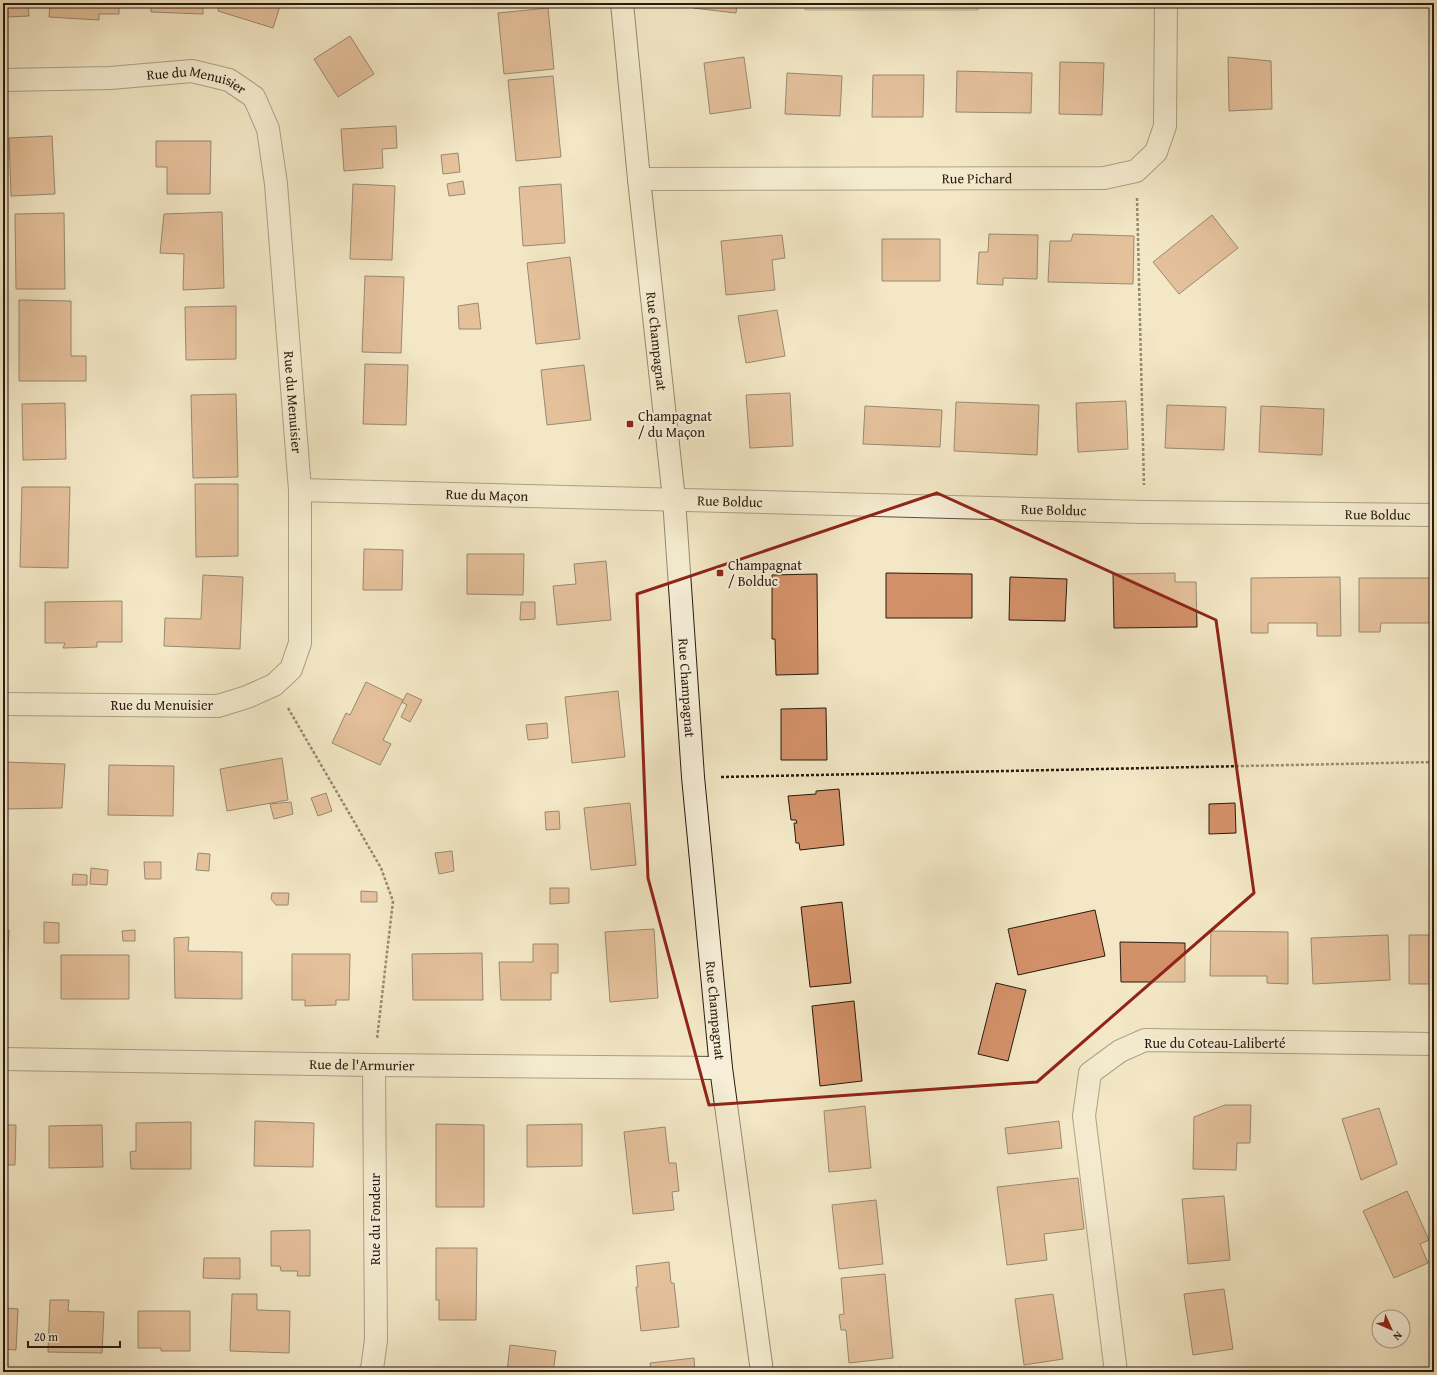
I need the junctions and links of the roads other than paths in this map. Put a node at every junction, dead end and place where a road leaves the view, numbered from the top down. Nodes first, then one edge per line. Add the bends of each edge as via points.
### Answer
1 (622, 3) edge
2 (1166, 3) edge
3 (3, 80) edge
4 (639, 179) junction
5 (300, 490) junction
6 (674, 499) junction
7 (1434, 515) edge
8 (3, 704) edge
9 (1434, 1044) edge
10 (3, 1059) edge
11 (374, 1065) junction
12 (721, 1068) junction
13 (370, 1372) edge
14 (762, 1372) edge
15 (1116, 1372) edge

1 - 4 street, Rue Champagnat
2 - 4 street, Rue Pichard via 1165,126 1156,152 1136,171 1104,178
3 - 5 street, Rue du Menuisier via 110,78 192,71 229,80 254,97 268,129 276,184
4 - 6 street, Rue Champagnat
5 - 6 street, Rue du Maçon
5 - 8 street, Rue du Menuisier via 300,643 291,669 274,685 218,706
6 - 7 street, Rue Bolduc via 1144,512
6 - 12 street, Rue Champagnat via 693,777
9 - 15 street, Rue du Coteau-Laliberté via 1145,1040 1120,1051 1090,1073 1084,1116
10 - 11 street, Rue de l'Armurier
11 - 12 street, Rue de l'Armurier
11 - 13 street, Rue du Fondeur via 376,1340
12 - 14 street, Rue Champagnat

